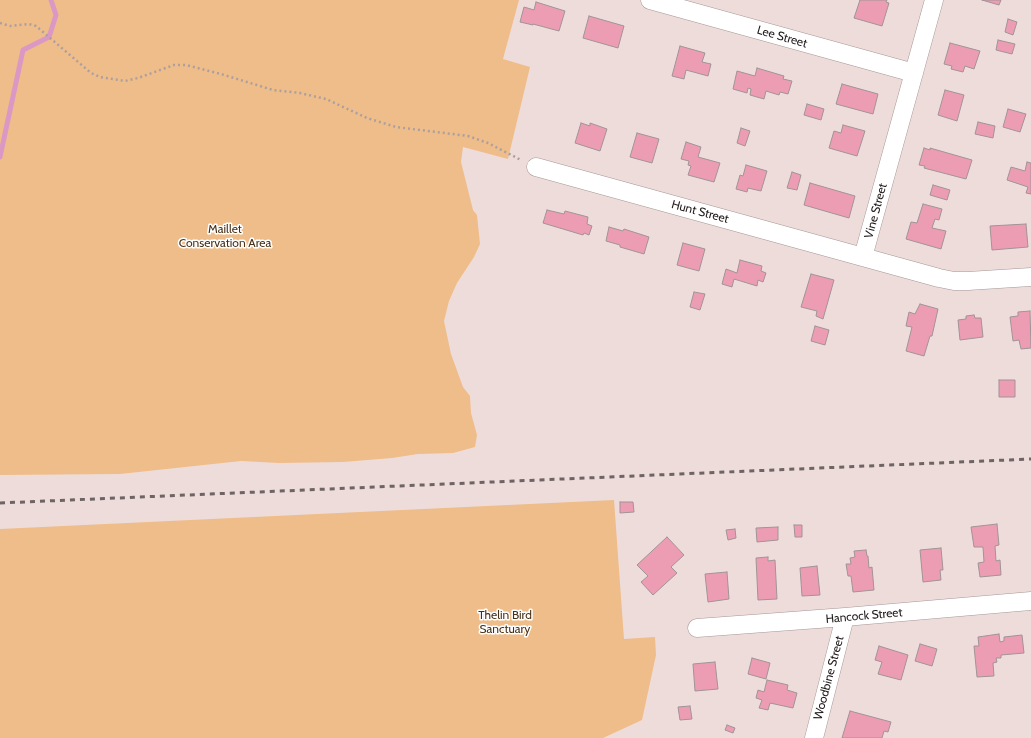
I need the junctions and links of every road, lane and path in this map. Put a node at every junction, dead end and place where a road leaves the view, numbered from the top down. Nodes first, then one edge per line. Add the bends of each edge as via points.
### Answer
1 (650, 0) edge
2 (934, 0) edge
3 (0, 22) edge
4 (914, 73) junction
5 (536, 167) joint
6 (863, 257) junction
7 (1031, 277) edge
8 (1031, 601) edge
9 (845, 617) junction
10 (697, 628) dead end
11 (814, 738) edge

1 - 4 street, Lee Street
2 - 4 street, Vine Street
3 - 5 path via 10,26 36,26 100,77 125,81 174,65 186,66 273,90 326,99 367,118 396,127 468,136
4 - 6 street, Vine Street
5 - 6 street, Hunt Street
6 - 7 street via 954,281
8 - 9 street, Hancock Street
9 - 10 street, Hancock Street
9 - 11 street, Woodbine Street

